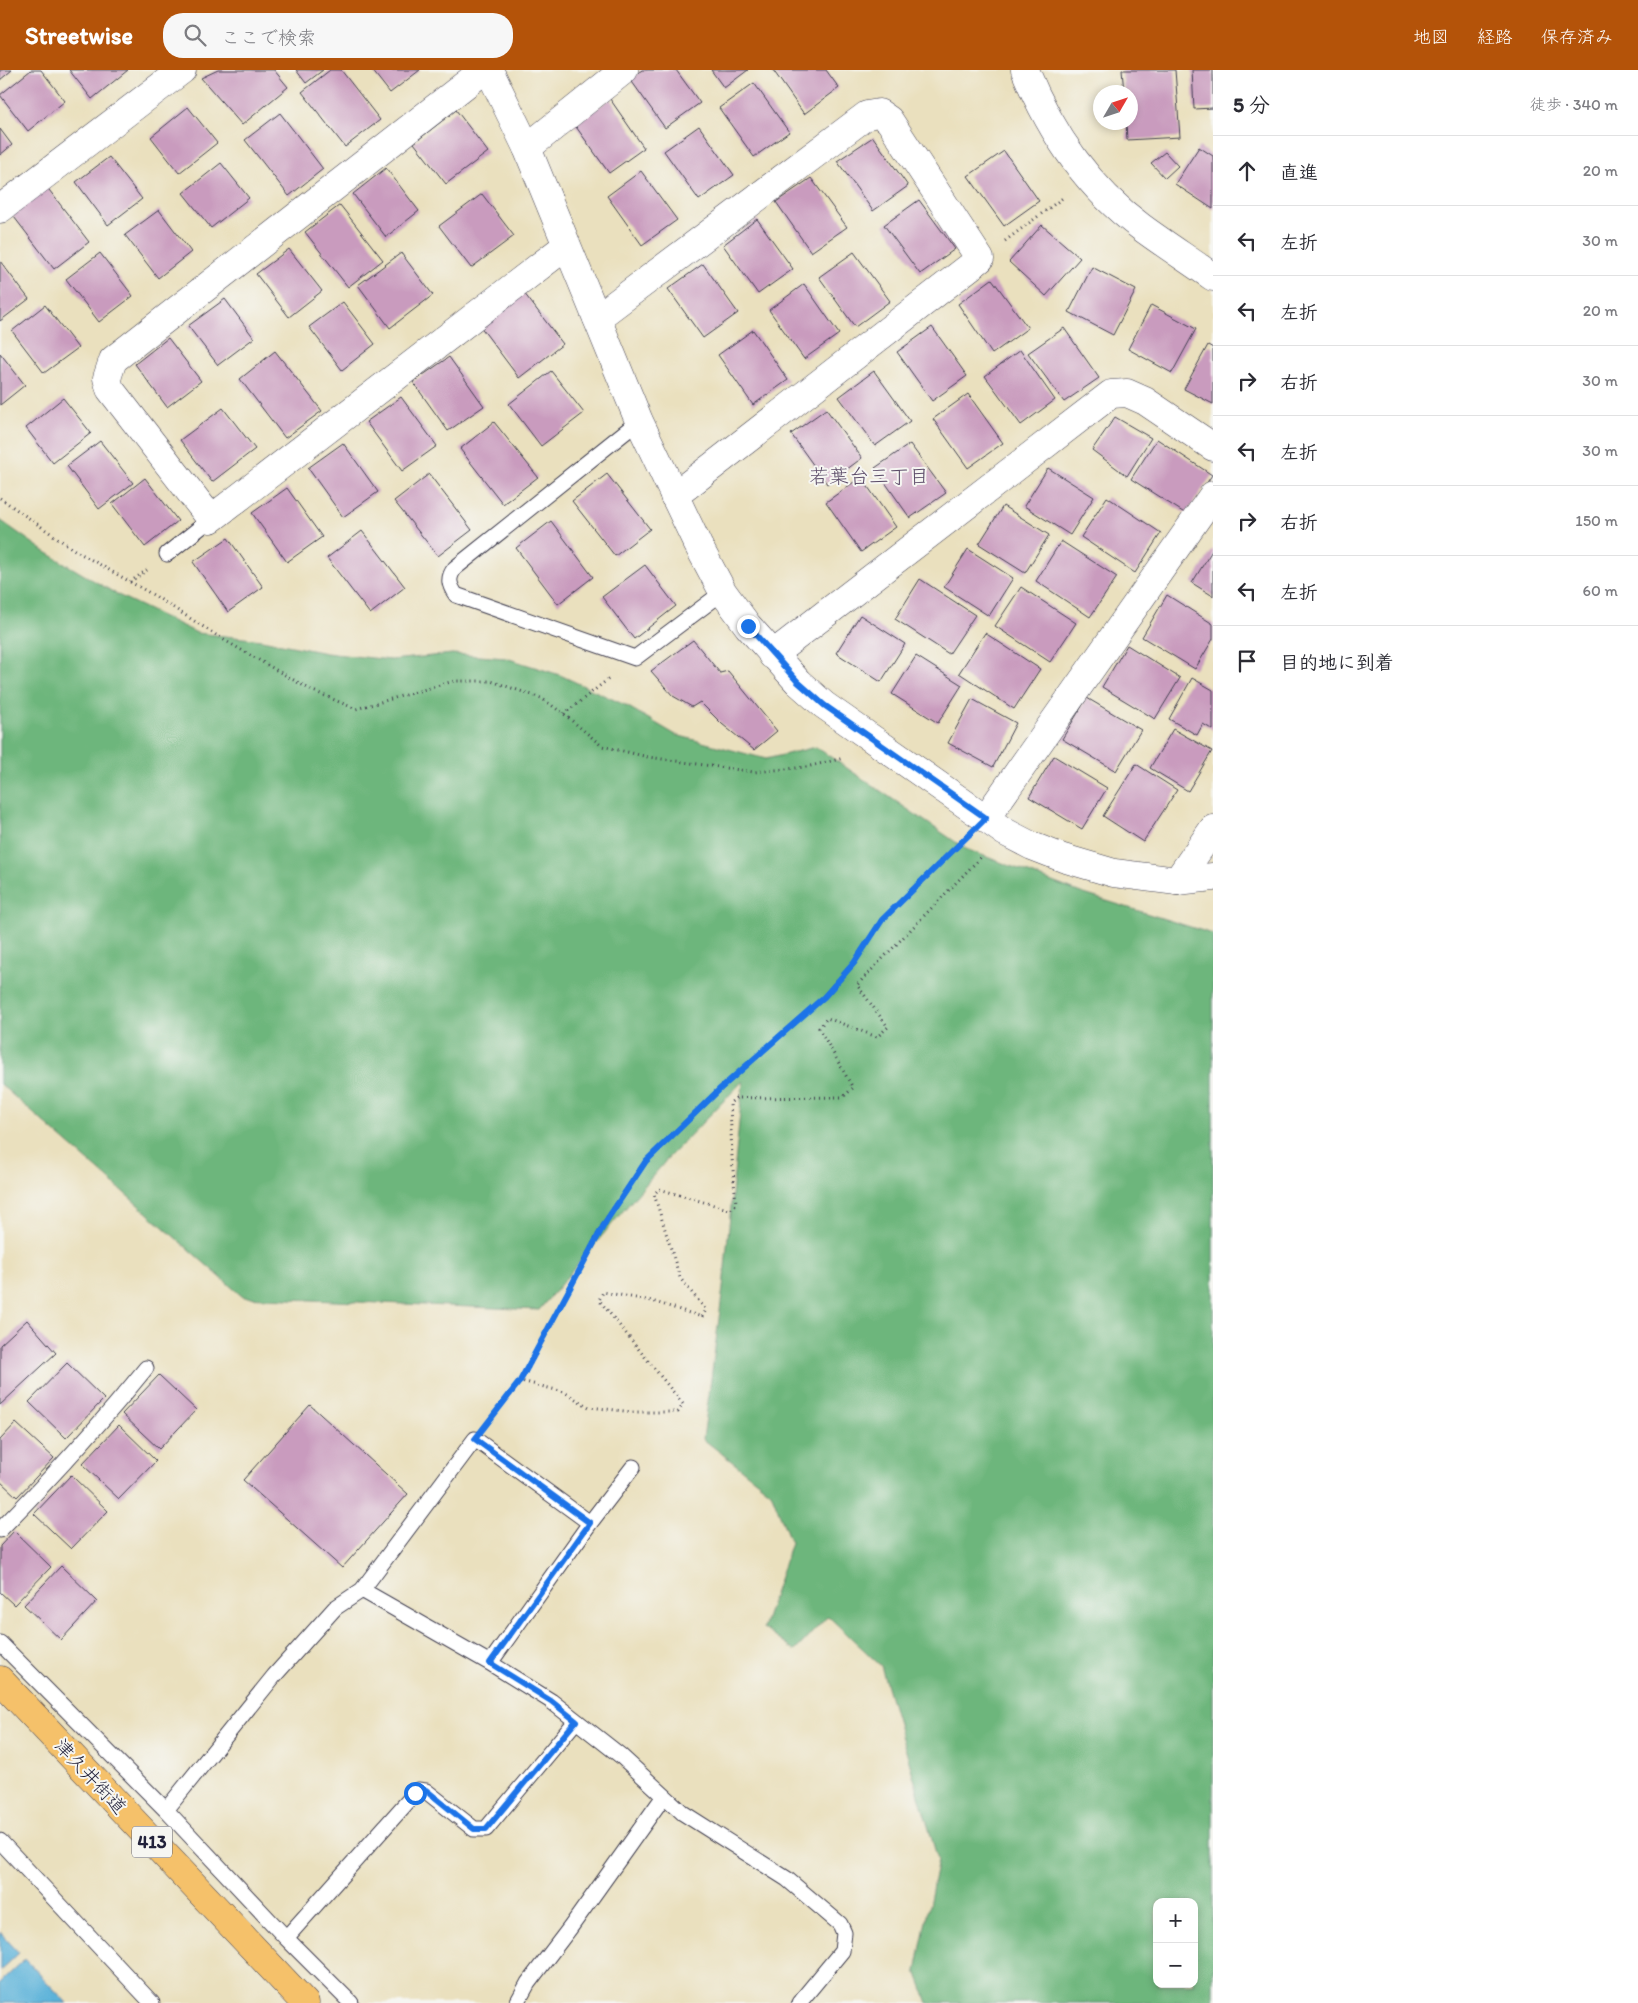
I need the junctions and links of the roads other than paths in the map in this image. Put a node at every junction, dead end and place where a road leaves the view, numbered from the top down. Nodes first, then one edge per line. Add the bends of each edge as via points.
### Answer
1 (182, 70) edge
2 (484, 70) edge
3 (489, 70) edge
4 (624, 70) edge
5 (1025, 70) edge
6 (527, 148) junction
7 (0, 209) edge
8 (566, 246) junction
9 (1213, 277) edge
10 (597, 318) junction
11 (639, 421) junction
12 (1213, 447) edge
13 (1213, 495) edge
14 (674, 496) junction
15 (211, 519) junction
16 (167, 554) dead end
17 (723, 592) junction
18 (772, 655) junction
19 (995, 825) junction
20 (1213, 829) edge
21 (1213, 878) edge
22 (1177, 881) junction
23 (146, 1368) dead end
24 (633, 1467) dead end
25 (590, 1523) junction
26 (0, 1530) edge
27 (362, 1590) junction
28 (0, 1643) edge
29 (490, 1663) junction
30 (0, 1680) edge
31 (576, 1721) junction
32 (664, 1796) junction
33 (166, 1810) junction
34 (0, 1841) edge
35 (286, 1938) junction
36 (152, 2003) edge
37 (305, 2003) edge
38 (351, 2003) edge
39 (516, 2003) edge
40 (800, 2003) edge

1 - 7 street
2 - 15 street via 113,360 107,378 110,389
3 - 6 street
4 - 6 street
5 - 9 street via 1055,133 1088,178 1140,226
6 - 8 street
8 - 10 street
8 - 15 street
10 - 11 street
10 - 14 street via 867,115 879,113 889,120 980,259
11 - 14 street
11 - 17 lane via 455,568 449,575 450,586 456,595 635,658
12 - 18 street via 1145,401 1127,393 1111,394
13 - 19 street
14 - 17 street
15 - 16 lane
17 - 18 street
18 - 19 street via 824,705
19 - 22 street via 1055,855 1114,873
20 - 22 street
21 - 22 street
23 - 26 lane via 56,1474
24 - 25 lane
25 - 27 lane via 475,1439
25 - 29 lane
27 - 29 lane
27 - 33 lane via 336,1608 274,1676
28 - 33 lane
29 - 31 lane via 551,1701
30 - 37 highway, 津久井街道 / 413
31 - 32 lane via 622,1756
31 - 35 lane via 486,1829 474,1829 426,1790 418,1790
32 - 39 lane
32 - 40 lane via 683,1813 787,1879 840,1924 844,1932 842,1951
33 - 35 lane
34 - 36 lane
35 - 38 lane

